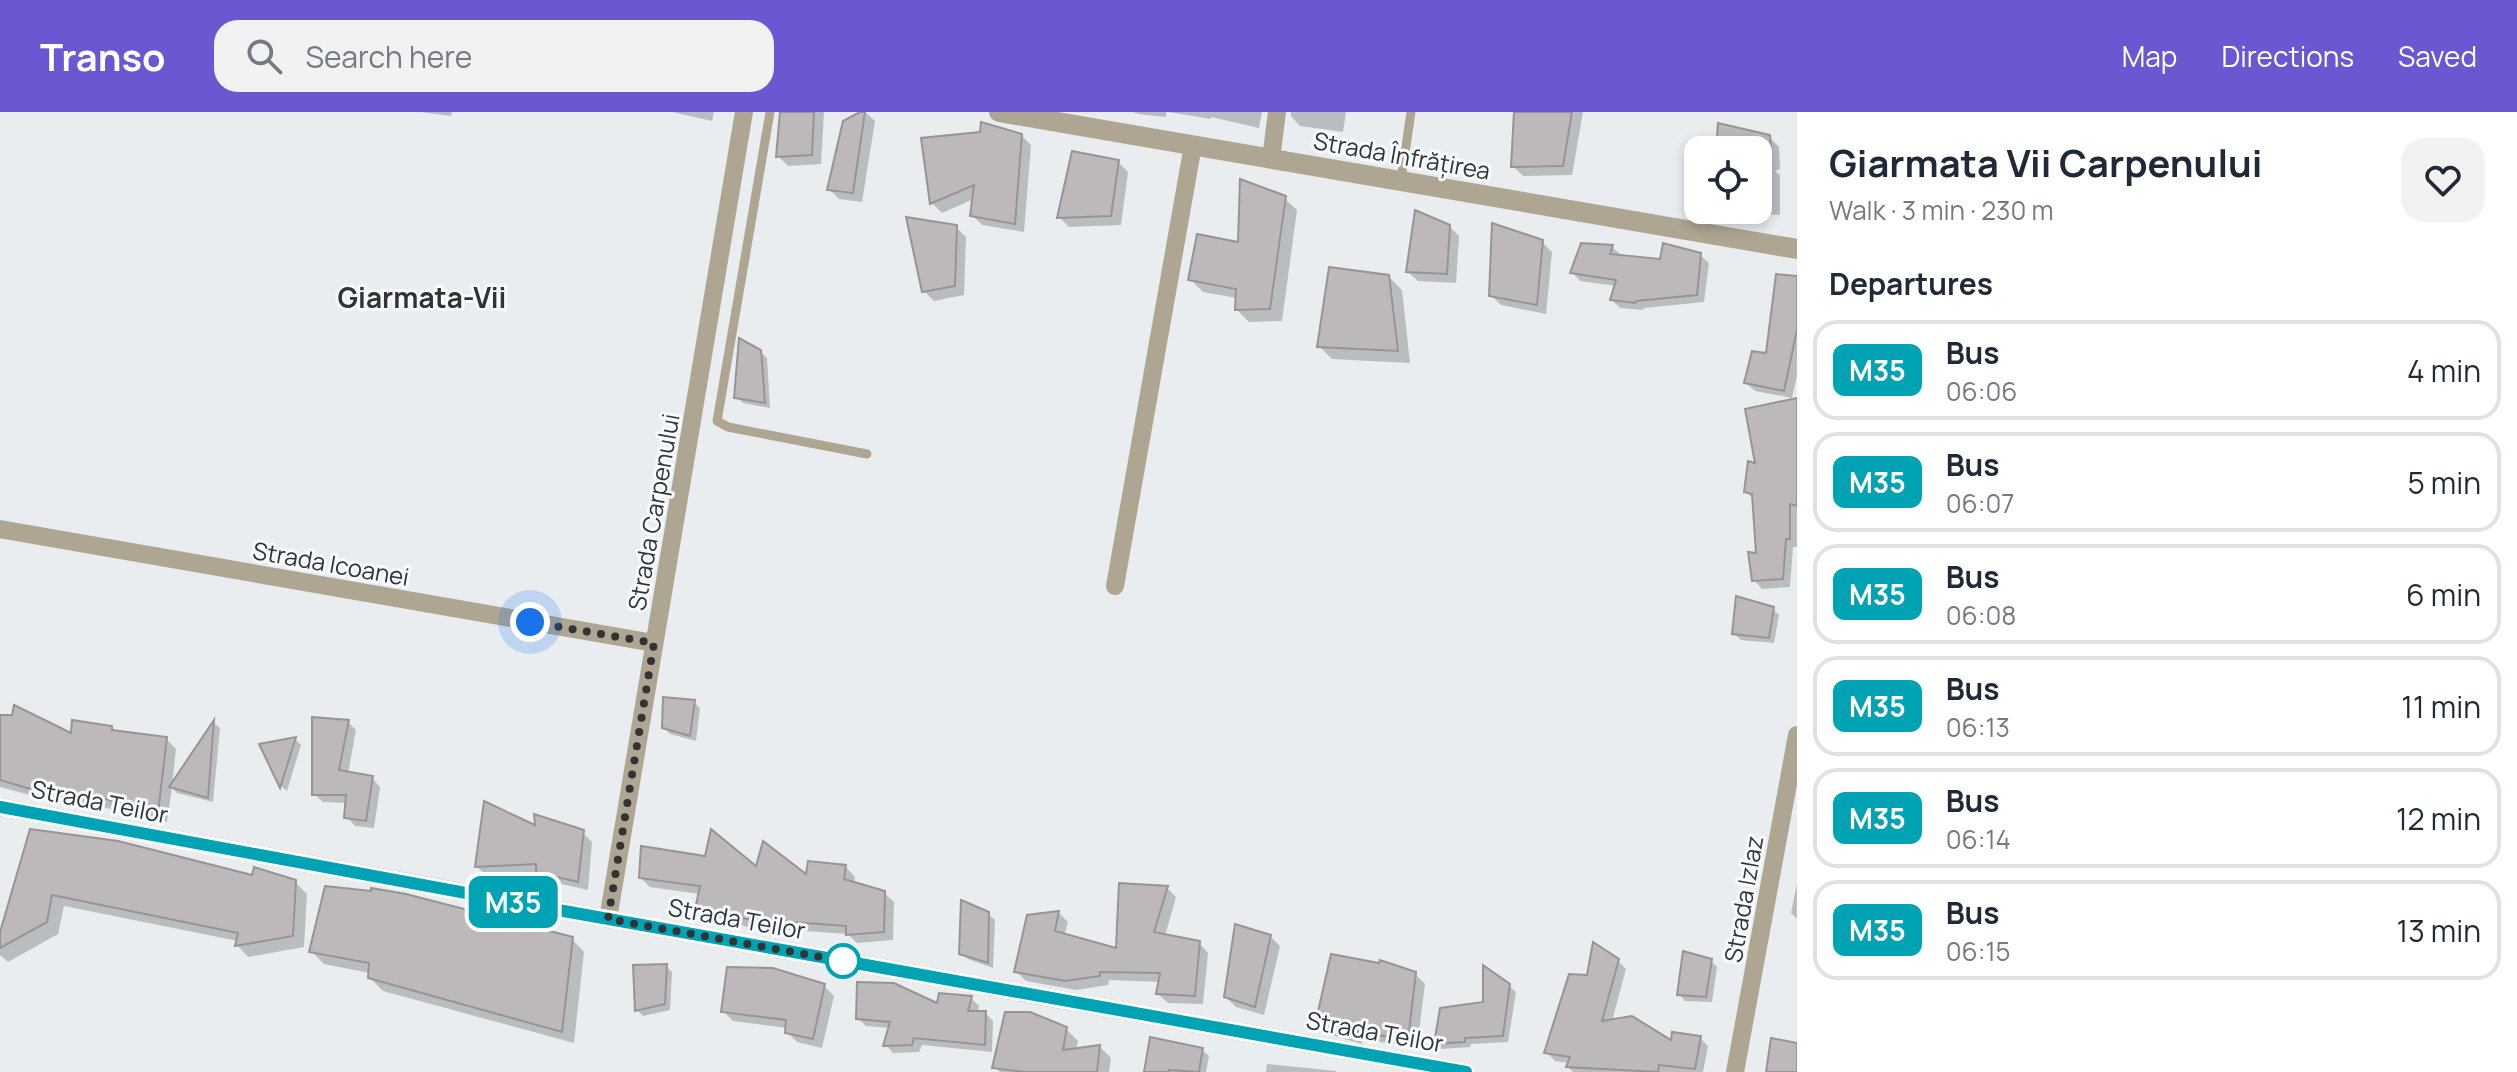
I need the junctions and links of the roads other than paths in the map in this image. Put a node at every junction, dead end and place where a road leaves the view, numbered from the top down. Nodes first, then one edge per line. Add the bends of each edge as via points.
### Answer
1 (744, 112) edge
2 (770, 112) edge
3 (999, 112) edge
4 (1277, 112) edge
5 (1411, 112) edge
6 (1193, 145) junction
7 (1271, 159) junction
8 (1401, 181) junction
9 (1797, 249) edge
10 (693, 417) junction
11 (717, 421) junction
12 (867, 454) dead end
13 (0, 529) edge
14 (1115, 586) dead end
15 (654, 643) junction
16 (1797, 735) edge
17 (0, 807) edge
18 (608, 919) junction
19 (1466, 1072) edge
20 (1735, 1072) edge

1 - 10 street, Strada Carpenului
2 - 11 lane
3 - 6 street, Strada Înfrățirea
4 - 7 street
5 - 8 lane
6 - 7 street, Strada Înfrățirea
6 - 14 street
7 - 8 street, Strada Înfrățirea
8 - 9 street, Strada Înfrățirea
10 - 11 lane
10 - 15 street, Strada Carpenului
11 - 12 lane
13 - 15 street, Strada Icoanei
15 - 18 street, Strada Carpenului
16 - 20 street, Strada Izlaz
17 - 18 street, Strada Teilor
18 - 19 street, Strada Teilor

